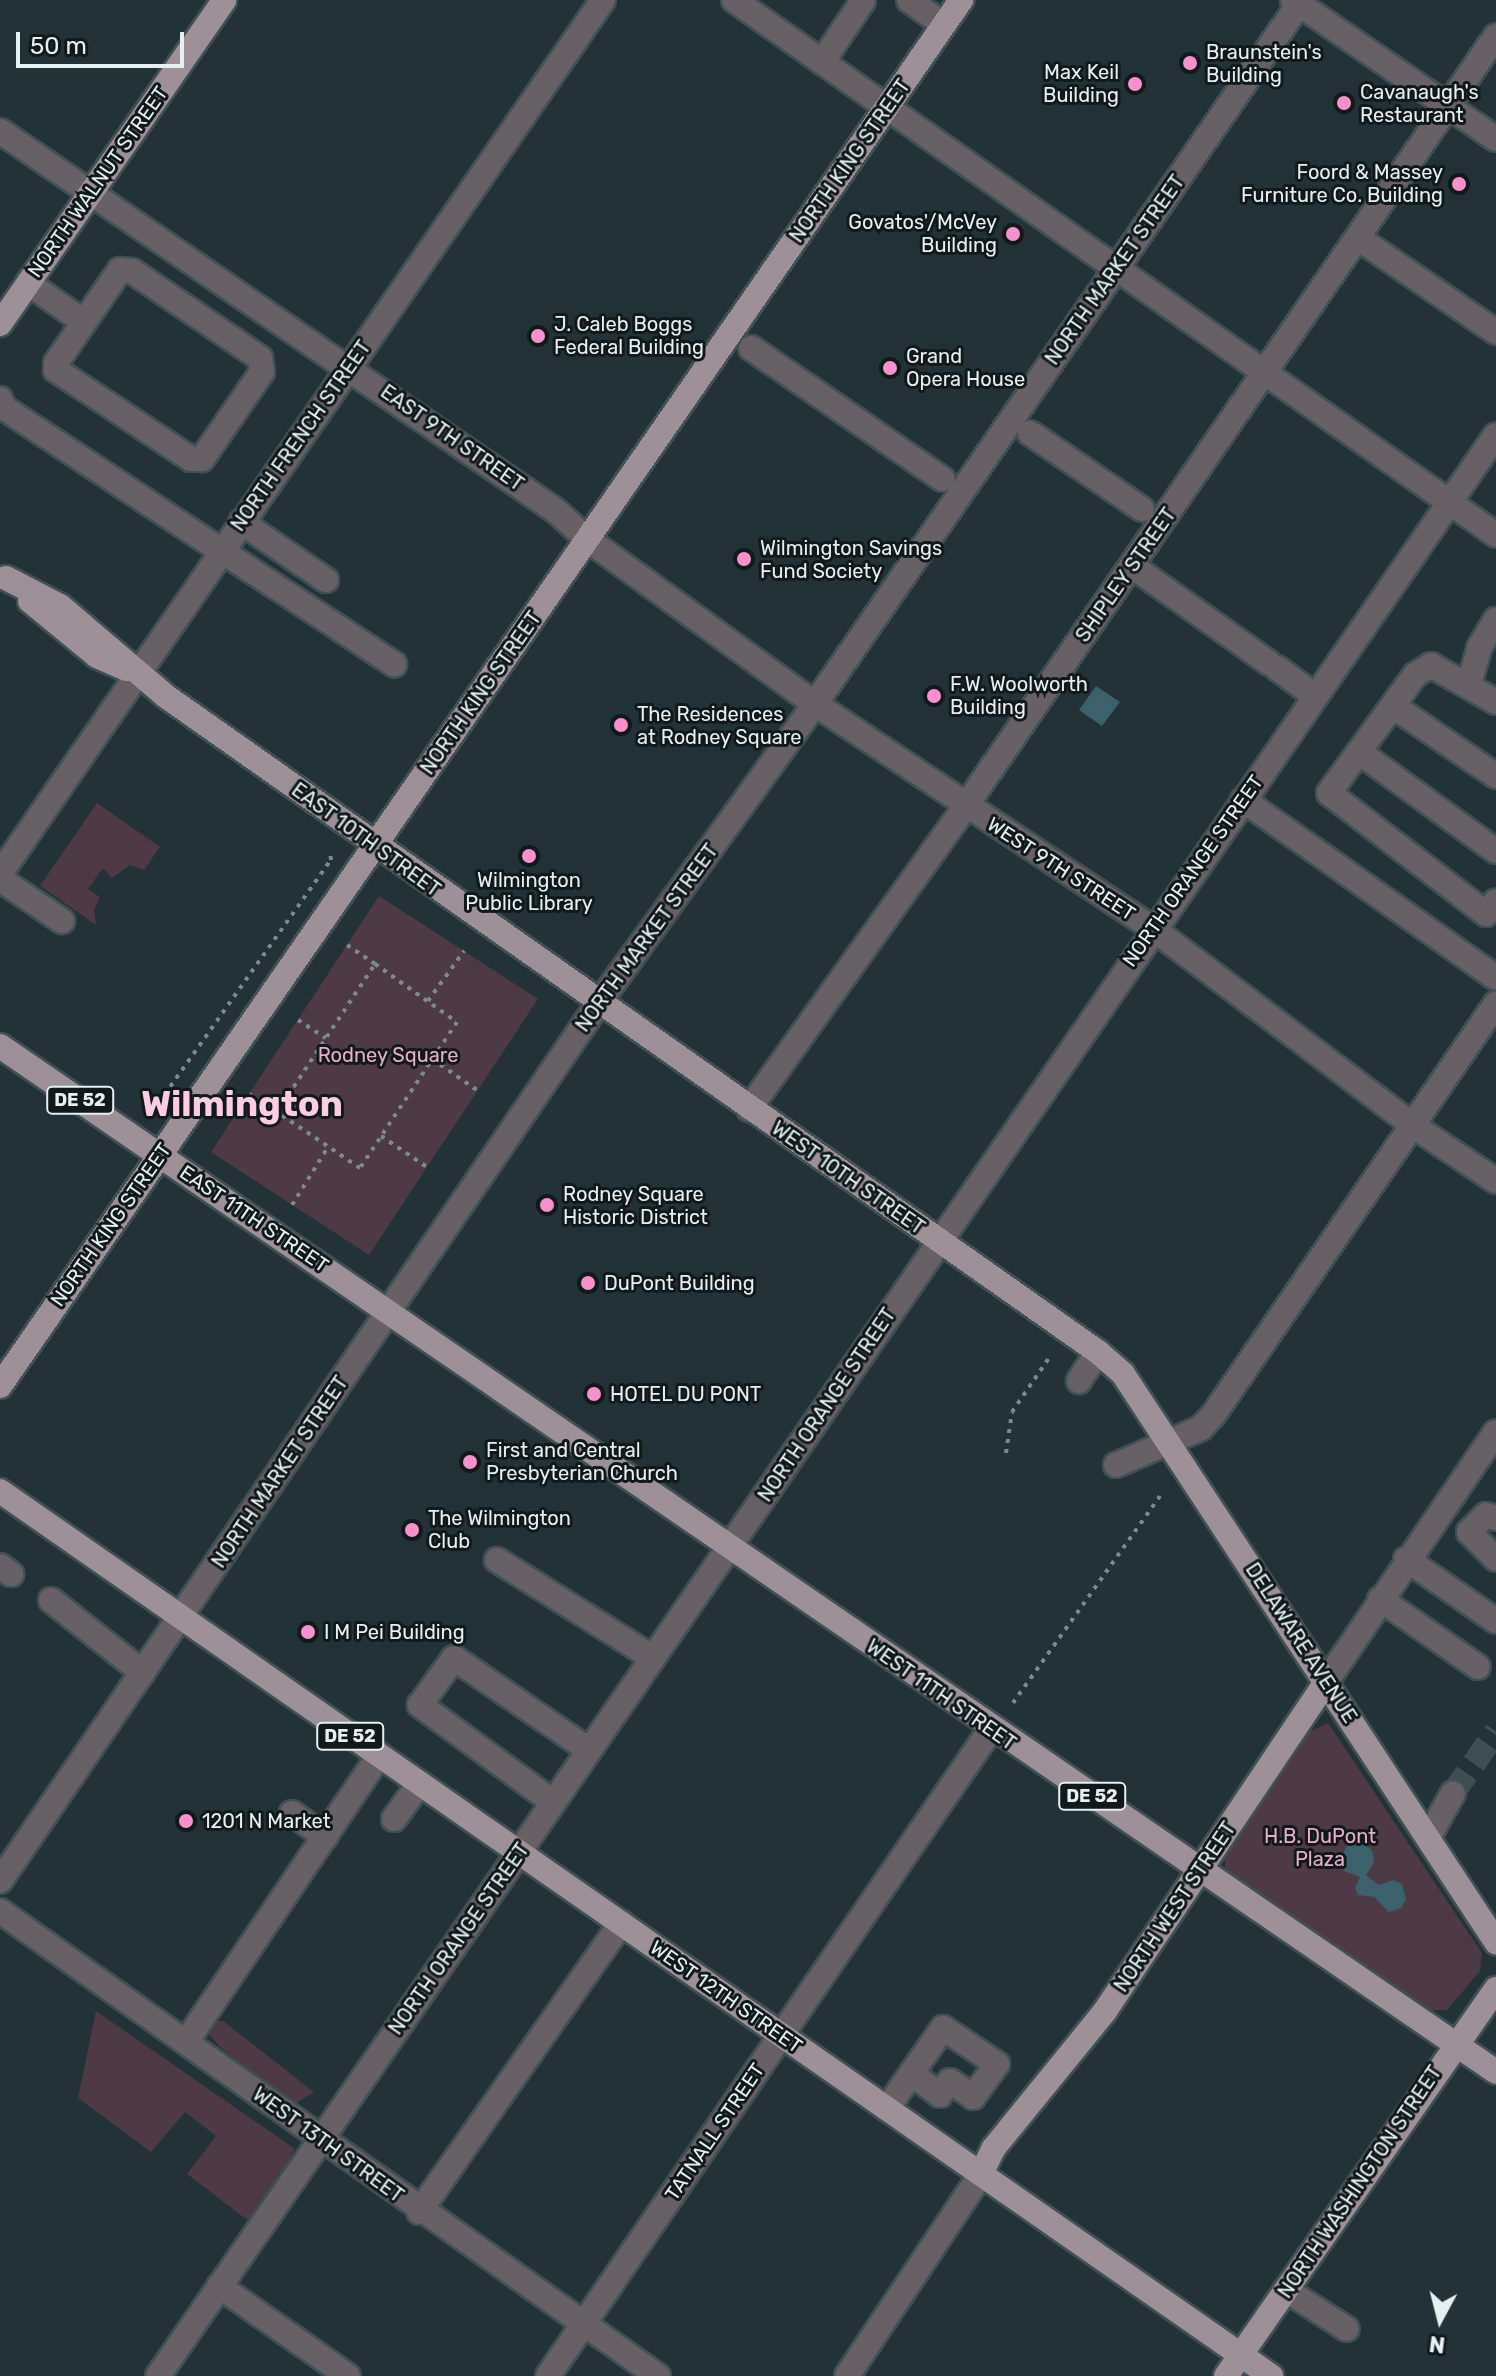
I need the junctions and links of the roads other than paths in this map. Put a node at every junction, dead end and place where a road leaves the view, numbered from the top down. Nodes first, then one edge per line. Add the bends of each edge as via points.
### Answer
1 (224, 0) edge
2 (603, 0) edge
3 (734, 0) edge
4 (909, 0) edge
5 (961, 0) edge
6 (863, 1) edge
7 (1298, 1) edge
8 (944, 25) junction
9 (1496, 36) edge
10 (822, 62) junction
11 (1448, 106) junction
12 (888, 108) junction
13 (0, 131) edge
14 (1496, 139) edge
15 (91, 192) junction
16 (1358, 238) junction
17 (1116, 269) junction
18 (32, 277) junction
19 (89, 315) junction
20 (0, 324) edge
21 (1496, 332) edge
22 (751, 348) dead end
23 (349, 366) junction
24 (1266, 374) junction
25 (0, 399) edge
26 (1030, 433) dead end
27 (1496, 435) edge
28 (942, 479) dead end
29 (1449, 503) junction
30 (1142, 509) dead end
31 (241, 522) junction
32 (1496, 535) edge
33 (587, 539) junction
34 (220, 552) junction
35 (1132, 566) junction
36 (3, 576) edge
37 (326, 580) dead end
38 (1496, 620) edge
39 (394, 664) dead end
40 (1480, 667) edge
41 (136, 673) junction
42 (1315, 696) junction
43 (1496, 702) edge
44 (815, 704) junction
45 (1393, 706) junction
46 (1359, 752) junction
47 (1496, 776) edge
48 (1243, 800) junction
49 (965, 807) junction
50 (374, 847) junction
51 (1496, 851) edge
52 (0, 876) edge
53 (1493, 911) edge
54 (62, 921) dead end
55 (1152, 928) junction
56 (1496, 978) edge
57 (1496, 1003) edge
58 (598, 1004) junction
59 (0, 1046) edge
60 (749, 1109) junction
61 (1415, 1127) junction
62 (159, 1154) junction
63 (1496, 1181) edge
64 (938, 1240) junction
65 (390, 1312) junction
66 (1098, 1352) junction
67 (1079, 1381) dead end
68 (0, 1386) edge
69 (1169, 1441) junction
70 (1491, 1449) edge
71 (1116, 1465) dead end
72 (0, 1491) edge
73 (1442, 1509) junction
74 (1496, 1518) edge
75 (1471, 1528) junction
76 (730, 1547) junction
77 (1406, 1559) junction
78 (1496, 1559) edge
79 (497, 1560) dead end
80 (1380, 1599) junction
81 (51, 1600) dead end
82 (182, 1618) junction
83 (1496, 1621) edge
84 (653, 1658) junction
85 (1478, 1667) dead end
86 (143, 1673) junction
87 (1326, 1682) junction
88 (991, 1729) junction
89 (589, 1750) junction
90 (379, 1756) junction
91 (413, 1778) junction
92 (1453, 1793) tunnel mouth
93 (553, 1802) junction
94 (292, 1813) dead end
95 (387, 1814) dead end
96 (325, 1837) junction
97 (1428, 1838) junction
98 (519, 1852) junction
99 (1200, 1869) junction
100 (0, 1881) edge
101 (0, 1911) edge
102 (621, 1923) junction
103 (1496, 1942) edge
104 (1496, 1989) edge
105 (781, 2035) junction
106 (186, 2042) junction
107 (1455, 2044) junction
108 (1496, 2072) edge
109 (912, 2074) dead end
110 (887, 2109) junction
111 (320, 2140) junction
112 (981, 2174) junction
113 (419, 2212) junction
114 (219, 2286) junction
115 (1286, 2290) junction
116 (583, 2326) junction
117 (1347, 2329) dead end
118 (1241, 2355) junction
119 (158, 2376) edge
120 (348, 2376) edge
121 (548, 2376) edge
122 (658, 2376) edge
123 (847, 2376) edge
124 (1226, 2376) edge
125 (1271, 2376) edge

1 - 15 main road, NORTH WALNUT STREET
2 - 23 street, NORTH FRENCH STREET
3 - 10 street
4 - 8 street
5 - 8 main road, NORTH KING STREET
6 - 10 street
7 - 11 street
7 - 17 street, NORTH MARKET STREET
8 - 12 main road, NORTH KING STREET
9 - 11 street, SHIPLEY STREET
10 - 12 street
11 - 14 street
11 - 16 street, SHIPLEY STREET
12 - 17 street
12 - 33 main road, NORTH KING STREET
13 - 15 street, EAST 9TH STREET
15 - 18 main road, NORTH WALNUT STREET
15 - 23 street, EAST 9TH STREET
16 - 21 street
16 - 24 street, SHIPLEY STREET
17 - 24 street
17 - 44 street, NORTH MARKET STREET
18 - 19 street
18 - 20 main road, NORTH WALNUT STREET
19 - 19 street via 56,370 191,459 202,459 262,372 260,358 132,271 120,270
22 - 28 street
23 - 31 street, NORTH FRENCH STREET
23 - 33 street, EAST 9TH STREET via 556,511
24 - 29 street
24 - 35 street, SHIPLEY STREET
25 - 34 street via 4,408
26 - 30 street
27 - 29 street, NORTH ORANGE STREET
29 - 32 street
29 - 42 street, NORTH ORANGE STREET
31 - 34 street, NORTH FRENCH STREET
31 - 37 street
33 - 44 street, EAST 9TH STREET
33 - 50 main road, NORTH KING STREET
34 - 39 street
34 - 41 street, NORTH FRENCH STREET
35 - 42 street
35 - 49 street, SHIPLEY STREET
36 - 41 main road, EAST 10TH STREET via 97,656
38 - 40 street via 1479,648
40 - 43 street
40 - 45 street via 1431,665 1415,675
41 - 50 main road, EAST 10TH STREET
41 - 52 street, NORTH FRENCH STREET
42 - 48 street, NORTH ORANGE STREET
44 - 49 street, WEST 9TH STREET
44 - 58 street, NORTH MARKET STREET
45 - 46 street
45 - 47 street
46 - 51 street
46 - 53 street via 1329,793
48 - 55 street, NORTH ORANGE STREET
48 - 56 street
49 - 55 street, WEST 9TH STREET
49 - 60 street, SHIPLEY STREET
50 - 58 main road, EAST 10TH STREET
50 - 62 main road, NORTH KING STREET
52 - 54 street
55 - 61 street, WEST 9TH STREET
55 - 64 street, NORTH ORANGE STREET
57 - 61 street
58 - 60 main road, WEST 10TH STREET
58 - 65 street, NORTH MARKET STREET
59 - 62 main road, EAST 11TH STREET / DE 52
60 - 64 main road, WEST 10TH STREET
61 - 63 street, WEST 9TH STREET
61 - 69 street via 1214,1414 1201,1428
62 - 65 main road, EAST 11TH STREET / DE 52
62 - 68 main road, NORTH KING STREET
64 - 66 main road, WEST 10TH STREET
64 - 76 street, NORTH ORANGE STREET
65 - 76 main road, WEST 11TH STREET / DE 52
65 - 82 street, NORTH MARKET STREET
66 - 67 street
66 - 69 main road, DELAWARE AVENUE via 1146,1403
69 - 71 street
69 - 87 main road, DELAWARE AVENUE
70 - 73 street, NORTH WEST STREET
72 - 82 main road, DE 52
73 - 75 street
73 - 77 street, NORTH WEST STREET
74 - 75 street via 1486,1515
75 - 78 street via 1475,1544
76 - 84 street, NORTH ORANGE STREET
76 - 88 main road, WEST 11TH STREET / DE 52
77 - 80 street, NORTH WEST STREET
77 - 83 street
79 - 84 street
80 - 85 street
80 - 87 street, NORTH WEST STREET
81 - 86 street
82 - 86 street, NORTH MARKET STREET
82 - 90 main road, WEST 12TH STREET / DE 52
84 - 89 street, NORTH ORANGE STREET
86 - 100 street, NORTH MARKET STREET
87 - 97 main road, DELAWARE AVENUE
87 - 99 main road, NORTH WEST STREET
88 - 99 main road, WEST 11TH STREET / DE 52
88 - 105 street, TATNALL STREET
89 - 93 street, NORTH ORANGE STREET
89 - 93 street via 454,1658 420,1705
90 - 91 main road, WEST 12TH STREET / DE 52
90 - 96 street
91 - 95 street
91 - 98 main road, WEST 12TH STREET / DE 52
92 - 97 street
93 - 98 street, NORTH ORANGE STREET
94 - 96 street
96 - 106 street
97 - 103 main road, DELAWARE AVENUE
98 - 102 main road, WEST 12TH STREET / DE 52
98 - 111 street, NORTH ORANGE STREET
99 - 107 main road, WEST 11TH STREET / DE 52
99 - 112 main road, NORTH WEST STREET via 1105,2011 993,2149
101 - 106 street, WEST 13TH STREET
102 - 105 main road, WEST 12TH STREET / DE 52
102 - 113 street
104 - 107 main road, NORTH WASHINGTON STREET
105 - 110 main road, WEST 12TH STREET / DE 52
105 - 116 street, TATNALL STREET
106 - 111 street, WEST 13TH STREET
107 - 108 main road, WEST 11TH STREET / DE 52
107 - 115 main road, NORTH WASHINGTON STREET
109 - 110 street
110 - 112 main road, WEST 12TH STREET / DE 52
111 - 113 street, WEST 13TH STREET
111 - 114 street, NORTH ORANGE STREET
112 - 118 main road, WEST 12TH STREET / DE 52
112 - 123 street, NORTH WEST STREET via 913,2296
113 - 116 street, WEST 13TH STREET
114 - 119 street, NORTH ORANGE STREET
114 - 120 street
115 - 117 street
115 - 118 main road, NORTH WASHINGTON STREET
116 - 121 street, TATNALL STREET
116 - 122 street, WEST 13TH STREET
118 - 124 main road, NORTH WASHINGTON STREET
118 - 125 main road, WEST 12TH STREET / DE 52

